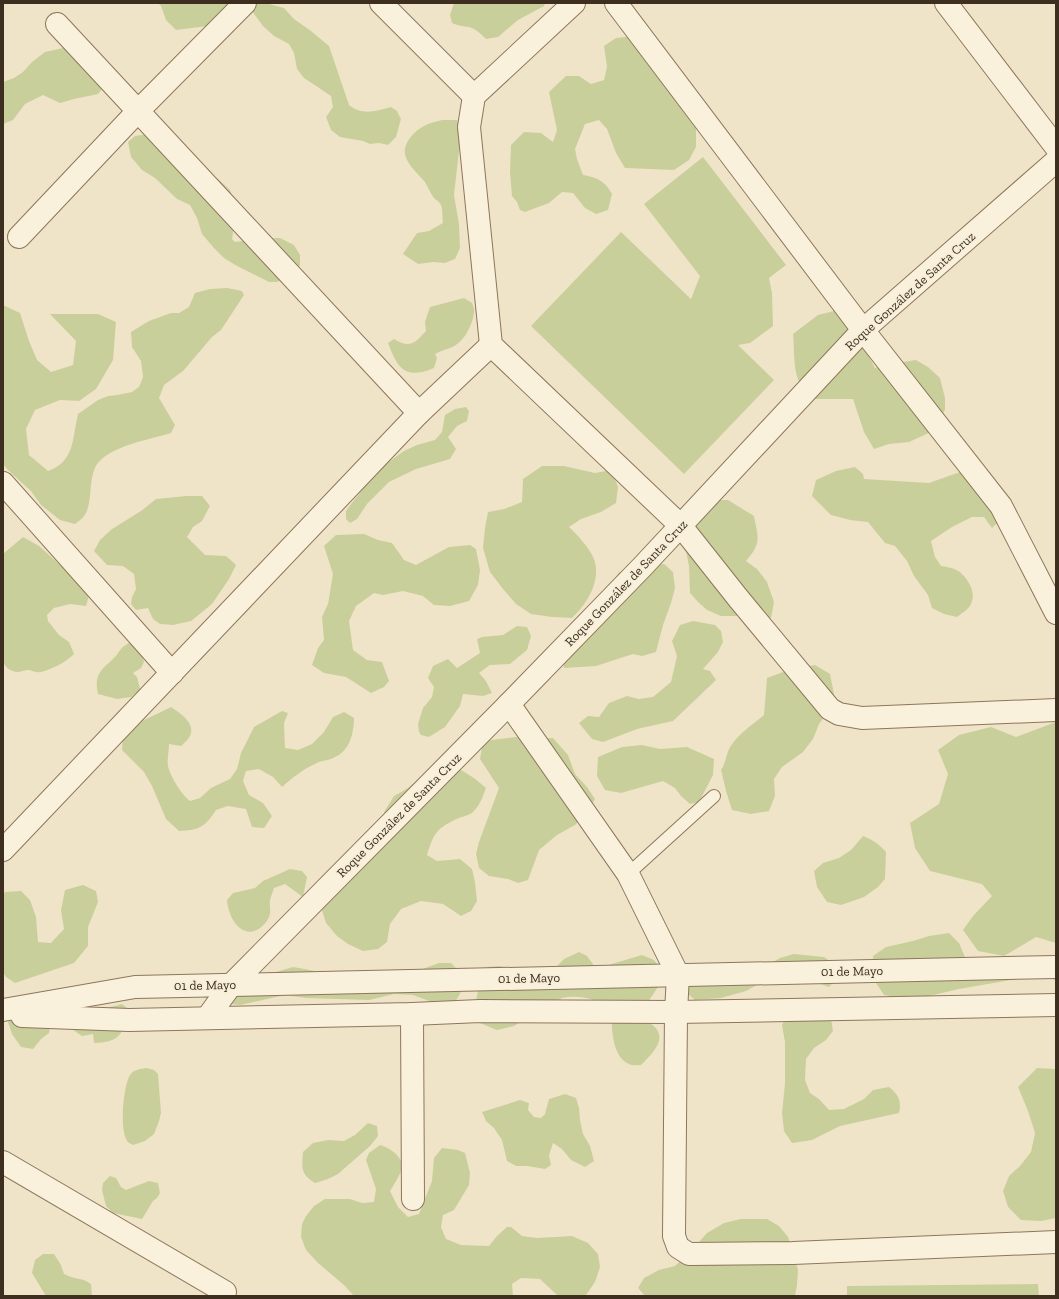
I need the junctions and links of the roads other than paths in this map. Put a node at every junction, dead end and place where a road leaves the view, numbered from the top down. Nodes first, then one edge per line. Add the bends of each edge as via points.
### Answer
1 (244, 3) edge
2 (381, 3) edge
3 (574, 3) edge
4 (616, 3) edge
5 (946, 3) edge
6 (57, 24) dead end
7 (474, 96) junction
8 (138, 111) junction
9 (1056, 147) edge
10 (1056, 161) edge
11 (19, 237) dead end
12 (863, 330) junction
13 (491, 345) junction
14 (419, 413) junction
15 (3, 483) edge
16 (681, 526) junction
17 (1056, 613) edge
18 (172, 673) junction
19 (509, 704) junction
20 (1056, 710) edge
21 (714, 796) dead end
22 (3, 850) edge
23 (628, 874) junction
24 (1056, 967) edge
25 (678, 976) junction
26 (231, 985) junction
27 (1056, 1005) edge
28 (3, 1010) edge
29 (676, 1012) junction
30 (412, 1014) junction
31 (3, 1015) edge
32 (207, 1018) junction
33 (3, 1162) edge
34 (413, 1199) dead end
35 (1056, 1242) edge
36 (226, 1292) dead end

1 - 8 street
2 - 7 street
3 - 7 street
4 - 12 street
5 - 9 street
6 - 8 street
7 - 13 street via 469,127
8 - 11 street
8 - 14 street
10 - 12 street, Roque González de Santa Cruz
12 - 16 street, Roque González de Santa Cruz
12 - 17 street via 1001,506
13 - 14 street
13 - 16 street
14 - 18 street
15 - 18 street
16 - 19 street, Roque González de Santa Cruz
16 - 20 street via 830,709 839,714 862,718
18 - 22 street
19 - 23 street
19 - 26 street, Roque González de Santa Cruz
21 - 23 lane
23 - 25 street
24 - 25 street, 01 de Mayo
25 - 26 street, 01 de Mayo
25 - 29 street
26 - 28 street, 01 de Mayo via 135,987
26 - 32 street, Roque González de Santa Cruz
27 - 29 street
29 - 30 street via 480,1011
29 - 35 street via 674,1236 678,1247 689,1254 793,1253
30 - 32 street
30 - 34 street
31 - 32 street via 129,1020
33 - 36 street

